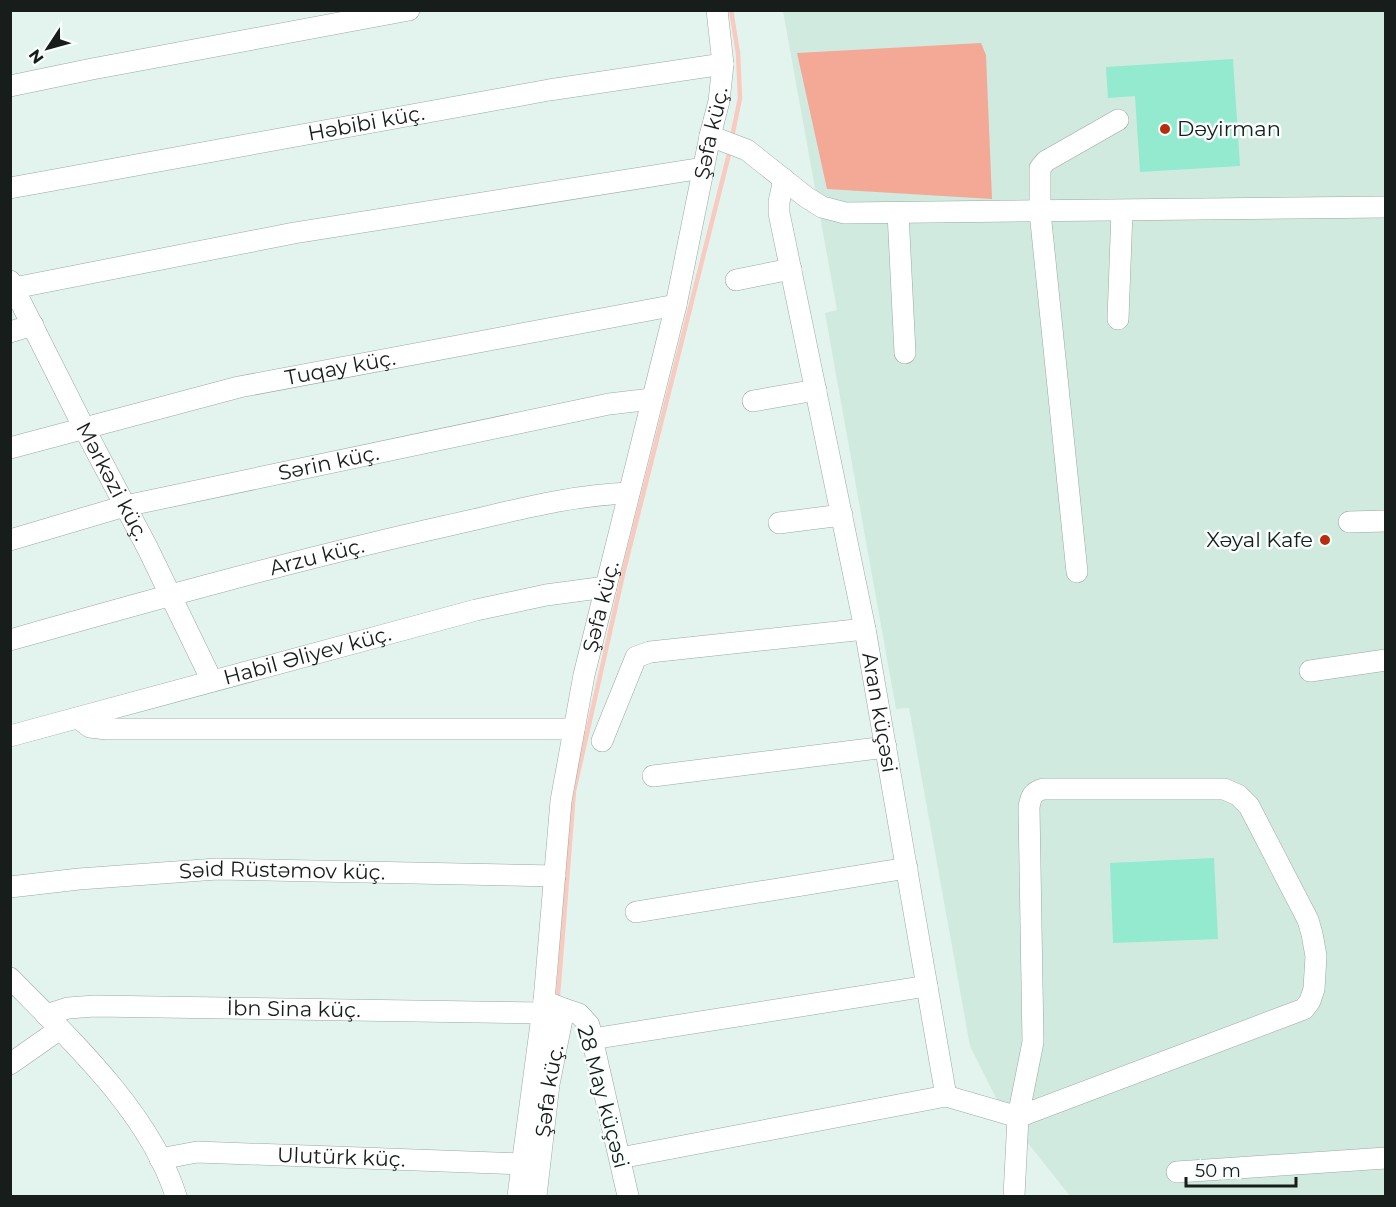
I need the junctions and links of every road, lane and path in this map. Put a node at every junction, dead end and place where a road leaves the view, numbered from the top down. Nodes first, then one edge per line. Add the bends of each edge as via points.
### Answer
1 (409, 10) edge
2 (717, 10) edge
3 (723, 64) junction
4 (10, 86) edge
5 (1118, 120) dead end
6 (710, 136) junction
7 (703, 168) junction
8 (784, 179) junction
9 (10, 188) edge
10 (1386, 207) edge
11 (1122, 211) junction
12 (1040, 212) junction
13 (898, 213) junction
14 (791, 269) junction
15 (736, 279) dead end
16 (12, 284) edge
17 (676, 305) junction
18 (1118, 319) dead end
19 (33, 325) junction
20 (10, 332) edge
21 (905, 353) dead end
22 (816, 390) junction
23 (652, 399) junction
24 (753, 401) dead end
25 (84, 428) junction
26 (10, 448) edge
27 (629, 493) junction
28 (125, 506) junction
29 (842, 515) junction
30 (1386, 521) edge
31 (1349, 522) dead end
32 (779, 523) dead end
33 (10, 540) edge
34 (1077, 572) dead end
35 (606, 587) junction
36 (170, 595) junction
37 (866, 629) junction
38 (10, 640) edge
39 (1386, 660) edge
40 (1310, 671) dead end
41 (212, 681) junction
42 (78, 718) junction
43 (574, 729) junction
44 (10, 736) edge
45 (602, 741) dead end
46 (886, 747) junction
47 (653, 776) dead end
48 (907, 868) junction
49 (555, 876) junction
50 (10, 887) edge
51 (636, 912) dead end
52 (10, 978) edge
53 (927, 986) junction
54 (550, 1008) junction
55 (53, 1022) junction
56 (592, 1039) junction
57 (10, 1064) edge
58 (946, 1096) junction
59 (1018, 1117) junction
60 (160, 1158) junction
61 (620, 1158) junction
62 (1386, 1158) edge
63 (522, 1164) junction
64 (1177, 1172) dead end
65 (176, 1197) edge
66 (518, 1197) edge
67 (536, 1197) edge
68 (628, 1197) edge
69 (1014, 1197) edge

1 - 4 street
2 - 3 street, Şəfa küç.
3 - 6 street, Şəfa küç.
3 - 9 street, Həbibi küç. via 549,90
5 - 12 street via 1040,168
6 - 7 street, Şəfa küç.
6 - 8 street via 747,150
7 - 16 street via 294,233
7 - 17 street, Şəfa küç.
8 - 13 street via 822,207 845,213
8 - 14 street, Aran küçəsi via 779,202
10 - 11 street
11 - 12 street
11 - 18 street
12 - 13 street
12 - 34 street
13 - 21 street
14 - 15 street
14 - 22 street, Aran küçəsi
16 - 19 street, Mərkəzi küç.
17 - 23 street, Şəfa küç.
17 - 25 street, Tuqay küç. via 239,387
19 - 20 street
19 - 25 street, Mərkəzi küç.
22 - 24 street
22 - 29 street, Aran küçəsi
23 - 27 street, Şəfa küç.
23 - 28 street, Sərin küç. via 588,408
25 - 26 street, Tuqay küç.
25 - 28 street, Mərkəzi küç.
27 - 35 street, Şəfa küç.
27 - 36 street, Arzu küç. via 579,497 391,538
28 - 33 street, Sərin küç.
28 - 36 street, Mərkəzi küç.
29 - 32 street
29 - 37 street, Aran küçəsi
30 - 31 street
35 - 41 street, Habil Əliyev küç. via 476,610
35 - 43 street, Şəfa küç.
36 - 38 street, Arzu küç.
36 - 41 street, Mərkəzi küç.
37 - 45 street via 651,652 636,657
37 - 46 street, Aran küçəsi
39 - 40 street
41 - 42 street, Habil Əliyev küç.
42 - 43 street via 90,727 107,729
42 - 44 street, Habil Əliyev küç.
43 - 49 street, Şəfa küç. via 561,801
46 - 47 street
46 - 48 street, Aran küçəsi
48 - 51 street
48 - 53 street, Aran küçəsi
49 - 50 street, Səid Rüstəmov küç. via 217,869
49 - 54 street, Şəfa küç.
52 - 55 street
53 - 56 street
53 - 58 street, Aran küçəsi
54 - 55 street, İbn Sina küç. via 95,1006 68,1008
54 - 56 street, 28 May küçəsi via 579,1014 589,1025
54 - 63 street
54 - 67 street, Şəfa küç. via 549,1084
55 - 57 street, İbn Sina küç.
55 - 60 street via 103,1074
56 - 61 street, 28 May küçəsi
58 - 59 street
58 - 61 street
59 - 59 street via 1295,1014 1310,1001 1316,956 1308,920 1249,806 1238,795 1224,789 1043,789 1030,797 1033,1042
59 - 69 street
60 - 63 street, Ulutürk küç. via 197,1152
60 - 65 street
61 - 68 street, 28 May küçəsi
62 - 64 street
63 - 66 street

